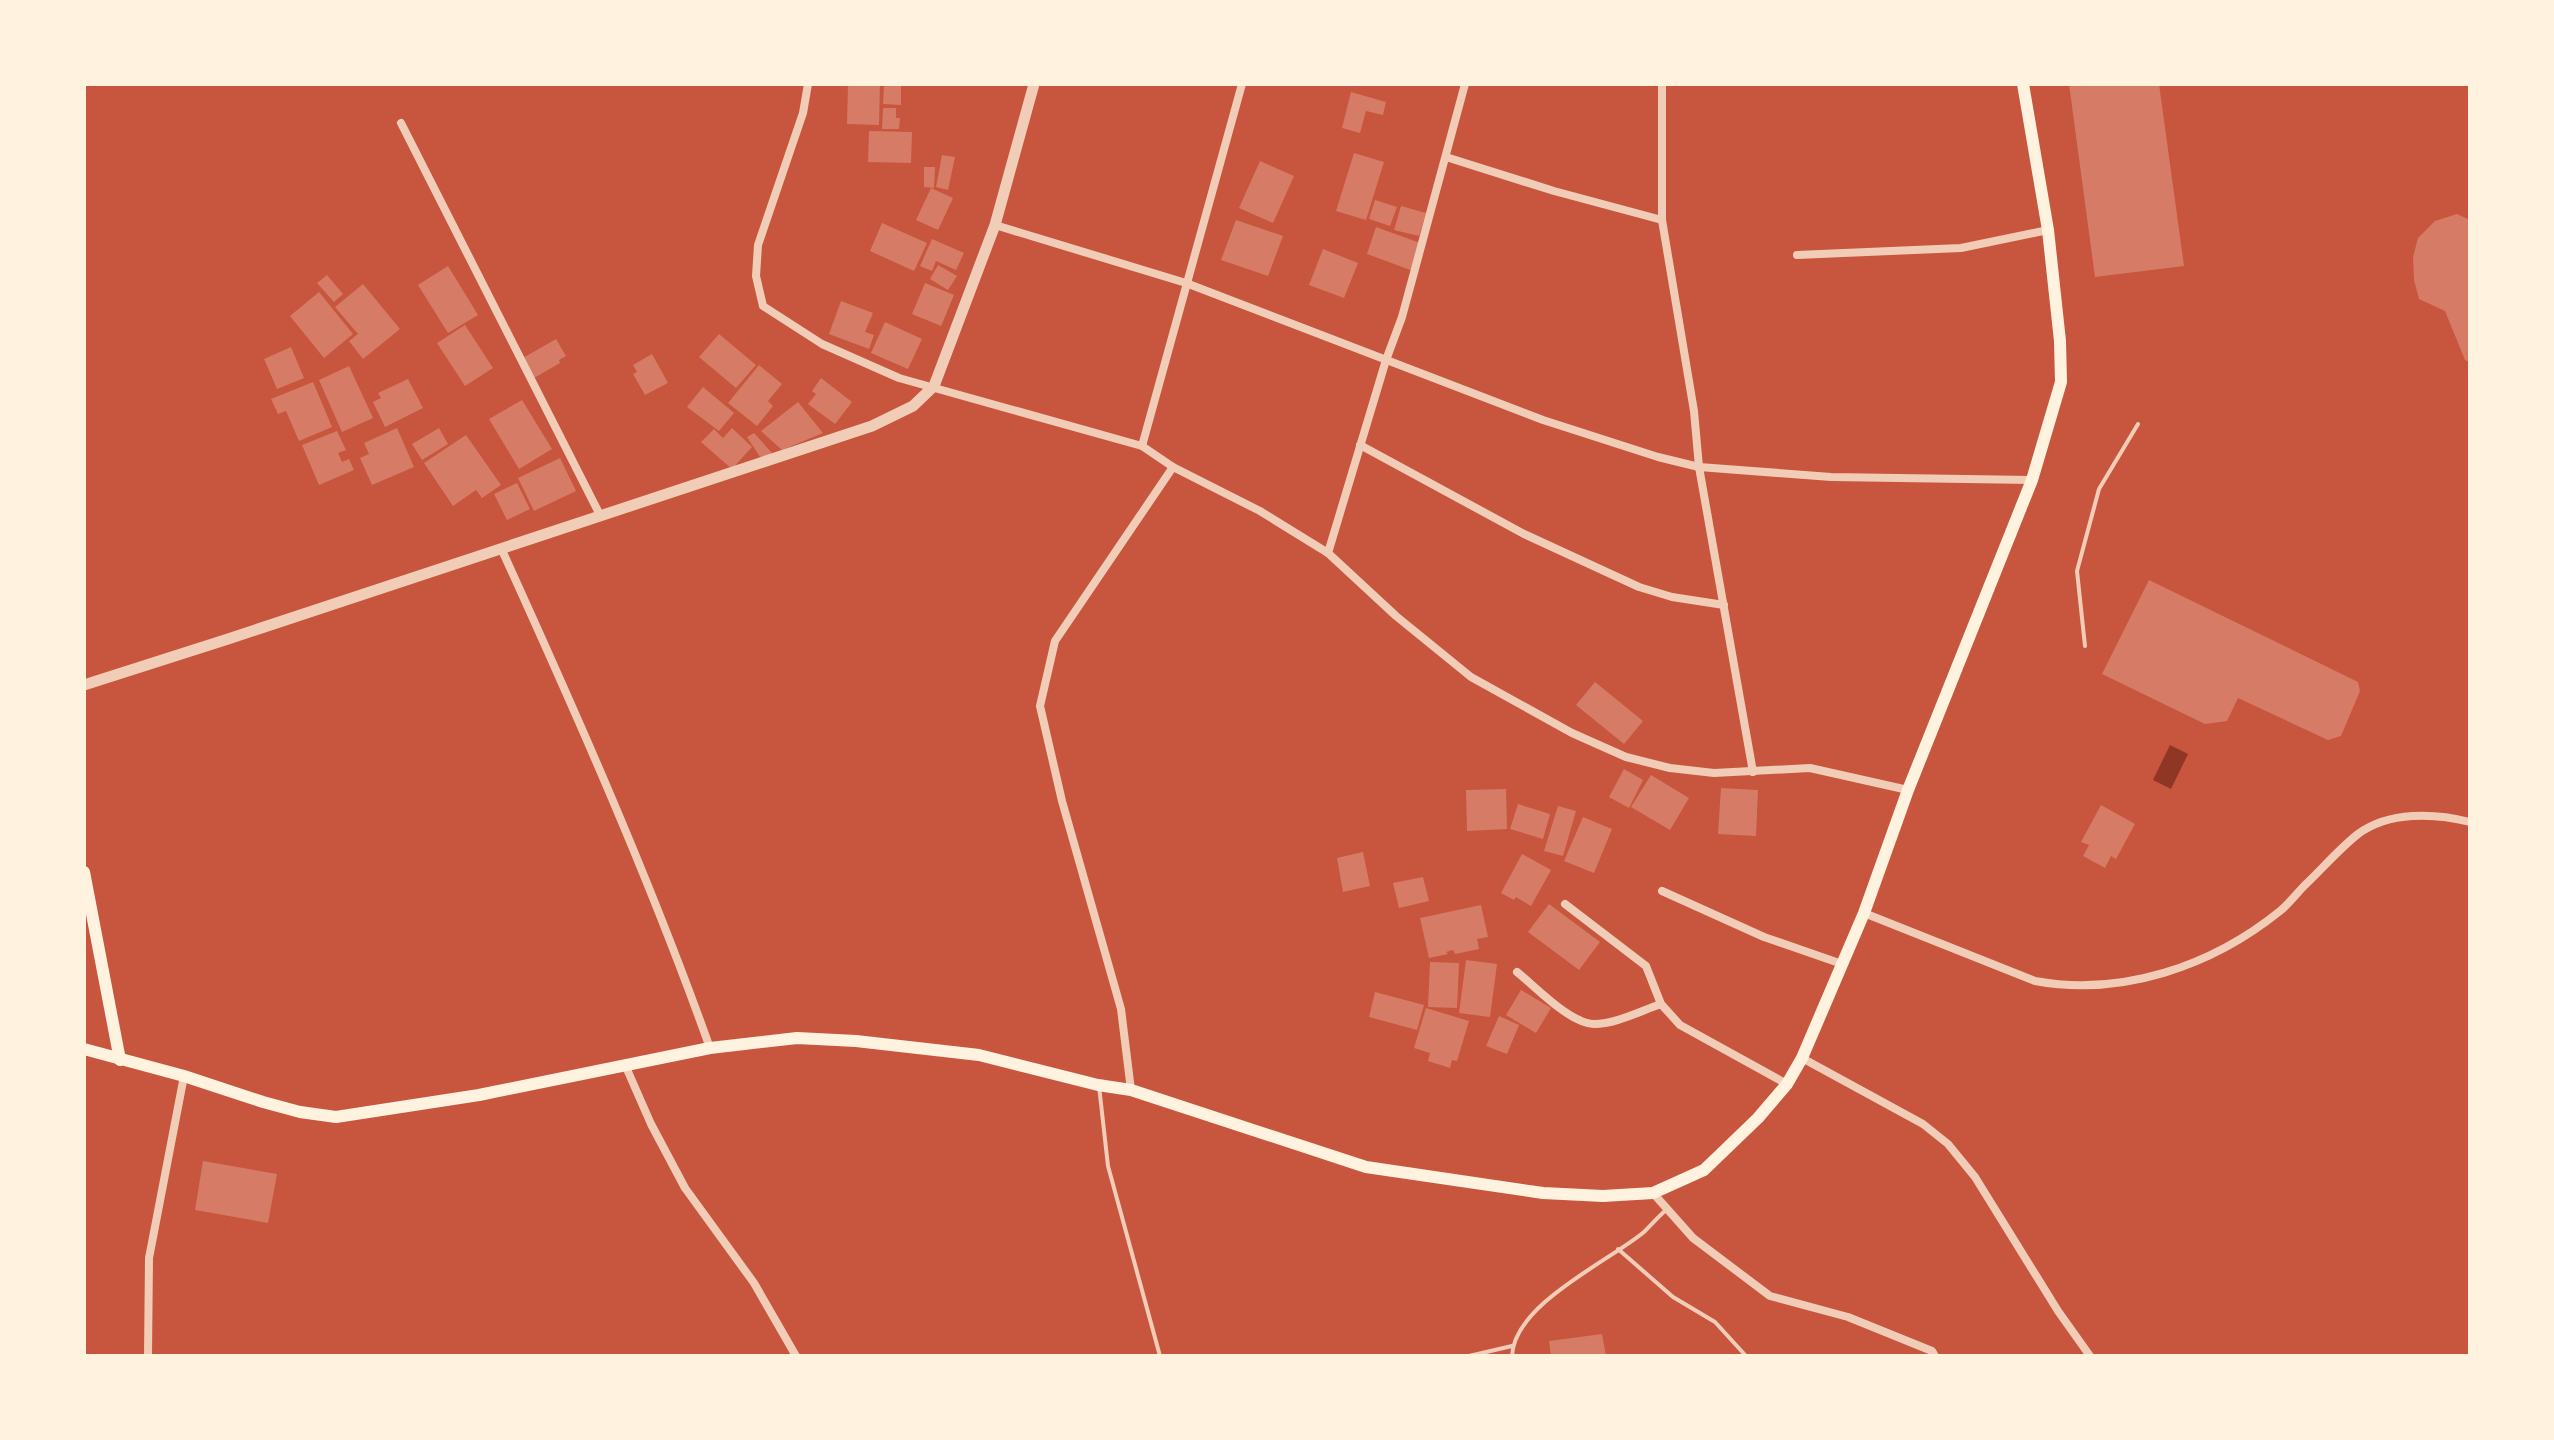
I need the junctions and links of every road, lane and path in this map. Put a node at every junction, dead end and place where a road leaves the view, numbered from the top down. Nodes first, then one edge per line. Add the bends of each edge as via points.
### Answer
1 (808, 84) edge
2 (1034, 84) edge
3 (1242, 84) edge
4 (1465, 84) edge
5 (1662, 84) edge
6 (2023, 84) edge
7 (401, 123) dead end
8 (1446, 157) junction
9 (1662, 220) junction
10 (995, 225) junction
11 (2048, 230) junction
12 (1797, 255) dead end
13 (1186, 283) junction
14 (1386, 360) junction
15 (934, 386) junction
16 (2138, 424) dead end
17 (1360, 445) junction
18 (1142, 446) junction
19 (1173, 467) junction
20 (1699, 467) junction
21 (2032, 480) junction
22 (600, 515) junction
23 (501, 548) junction
24 (1328, 553) junction
25 (1724, 605) junction
26 (2085, 646) dead end
27 (84, 685) edge
28 (1753, 772) junction
29 (1908, 790) junction
30 (2470, 822) edge
31 (84, 872) edge
32 (1662, 891) dead end
33 (1565, 904) dead end
34 (1864, 913) junction
35 (1842, 964) junction
36 (1517, 972) dead end
37 (1661, 1004) junction
38 (85, 1045) edge
39 (710, 1048) junction
40 (1802, 1058) junction
41 (120, 1060) junction
42 (626, 1067) junction
43 (184, 1076) junction
44 (1787, 1084) junction
45 (1098, 1085) junction
46 (1131, 1090) junction
47 (1653, 1193) junction
48 (1667, 1209) junction
49 (1618, 1249) junction
50 (1512, 1346) junction
51 (148, 1356) edge
52 (796, 1356) edge
53 (1160, 1356) edge
54 (1469, 1356) edge
55 (1512, 1356) edge
56 (1746, 1356) edge
57 (1935, 1356) edge
58 (2090, 1356) edge

1 - 15 street via 758,245 756,276 763,306 822,344 899,378
2 - 10 street
3 - 13 street
4 - 8 street
5 - 9 street
6 - 11 main road
7 - 22 street
8 - 9 street
8 - 14 street
9 - 20 street
10 - 13 street
10 - 15 street
11 - 12 street via 1961,248
11 - 21 main road via 2061,382
13 - 14 street
13 - 18 street
14 - 17 street
14 - 20 street via 1611,443
15 - 18 street
15 - 22 street via 913,406 872,426
16 - 26 lane via 2099,489 2077,571
17 - 24 street
17 - 25 street via 1524,534 1639,587
18 - 19 street
19 - 24 street
19 - 46 street via 1055,641 1040,706 1121,1009
20 - 21 street via 1831,477
20 - 25 street
21 - 29 main road
22 - 23 street
23 - 27 street
23 - 39 street via 616,804
24 - 28 street via 1471,677 1572,733 1626,757 1670,768
25 - 28 street
28 - 29 street via 1810,768
29 - 34 main road
30 - 34 street via 2422,815 2377,825 2359,834 2281,911 2209,956 2149,978 2096,987 2035,981
31 - 41 main road
32 - 35 street via 1764,937
33 - 37 street via 1646,966
34 - 35 main road
35 - 40 main road
36 - 37 street via 1573,1018 1592,1024
37 - 44 street via 1680,1025
38 - 41 main road
39 - 42 main road
39 - 45 main road via 797,1038 856,1041 979,1055
40 - 44 main road
40 - 58 street via 1923,1124 1948,1144 1975,1177
41 - 43 main road
42 - 43 main road via 336,1117 275,1105
42 - 52 street via 685,1188 754,1283
43 - 51 street via 149,1258
44 - 47 main road via 1704,1170
45 - 46 main road
45 - 53 lane via 1108,1166
46 - 47 main road via 1366,1167 1543,1193
47 - 48 street
48 - 49 lane
48 - 57 street via 1693,1238 1770,1296 1848,1317
49 - 50 lane via 1546,1299
49 - 56 lane via 1673,1297 1715,1322
50 - 54 lane
50 - 55 lane

